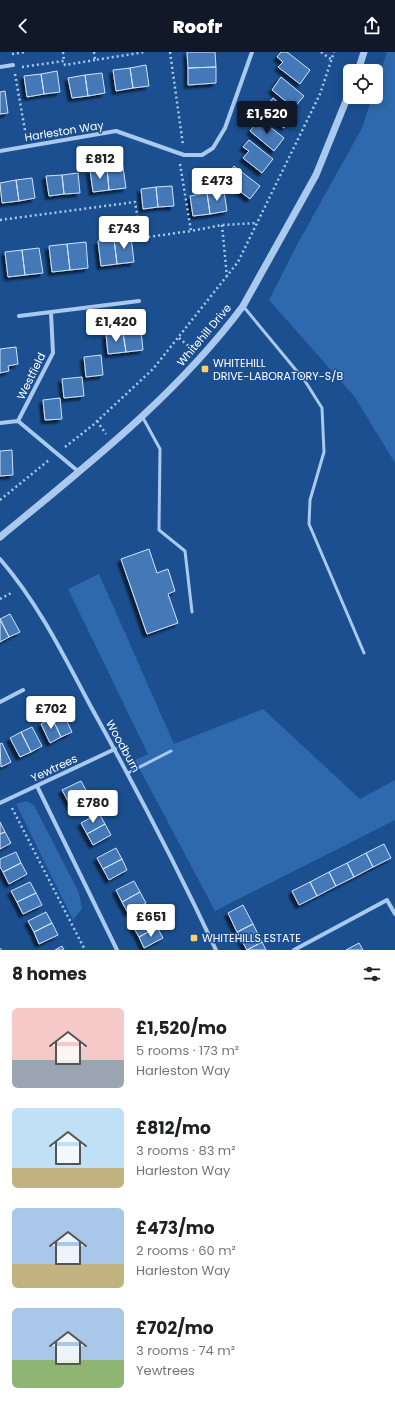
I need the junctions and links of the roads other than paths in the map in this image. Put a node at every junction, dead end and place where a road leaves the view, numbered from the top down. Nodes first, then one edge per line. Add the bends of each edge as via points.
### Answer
1 (252, 52) edge
2 (364, 52) edge
3 (360, 64) edge
4 (0, 67) edge
5 (14, 67) road end
6 (345, 104) edge
7 (0, 151) edge
8 (139, 301) dead end
9 (243, 306) junction
10 (51, 313) junction
11 (19, 316) dead end
12 (142, 416) junction
13 (18, 421) junction
14 (0, 423) edge
15 (79, 472) junction
16 (0, 537) edge
17 (0, 559) edge
18 (192, 612) dead end
19 (364, 653) dead end
20 (23, 690) dead end
21 (0, 702) edge
22 (115, 749) junction
23 (171, 751) dead end
24 (128, 773) junction
25 (37, 786) junction
26 (0, 803) edge
27 (395, 914) edge
28 (117, 950) edge
29 (216, 950) edge
30 (294, 950) edge

1 - 7 street, Harleston Way via 225,128 213,148 202,155 184,155 116,132
2 - 3 street
4 - 5 street
6 - 9 street, Whitehill Drive via 316,175
8 - 10 street
9 - 12 street, Whitehill Drive via 202,357
9 - 19 lane via 305,381 322,408 324,452 310,500 309,524
10 - 11 street
10 - 13 street, Westfield via 52,353
12 - 15 street, Whitehill Drive
12 - 18 lane via 160,449 159,530 185,551
13 - 14 street
13 - 15 street
15 - 16 street, Whitehill Drive
17 - 22 street, Woodburn via 30,597
20 - 21 street
22 - 24 street, Woodburn
22 - 25 street, Yewtrees
23 - 24 lane
24 - 29 street, Woodburn
25 - 26 street, Yewtrees
25 - 28 street
27 - 30 street via 386,900

